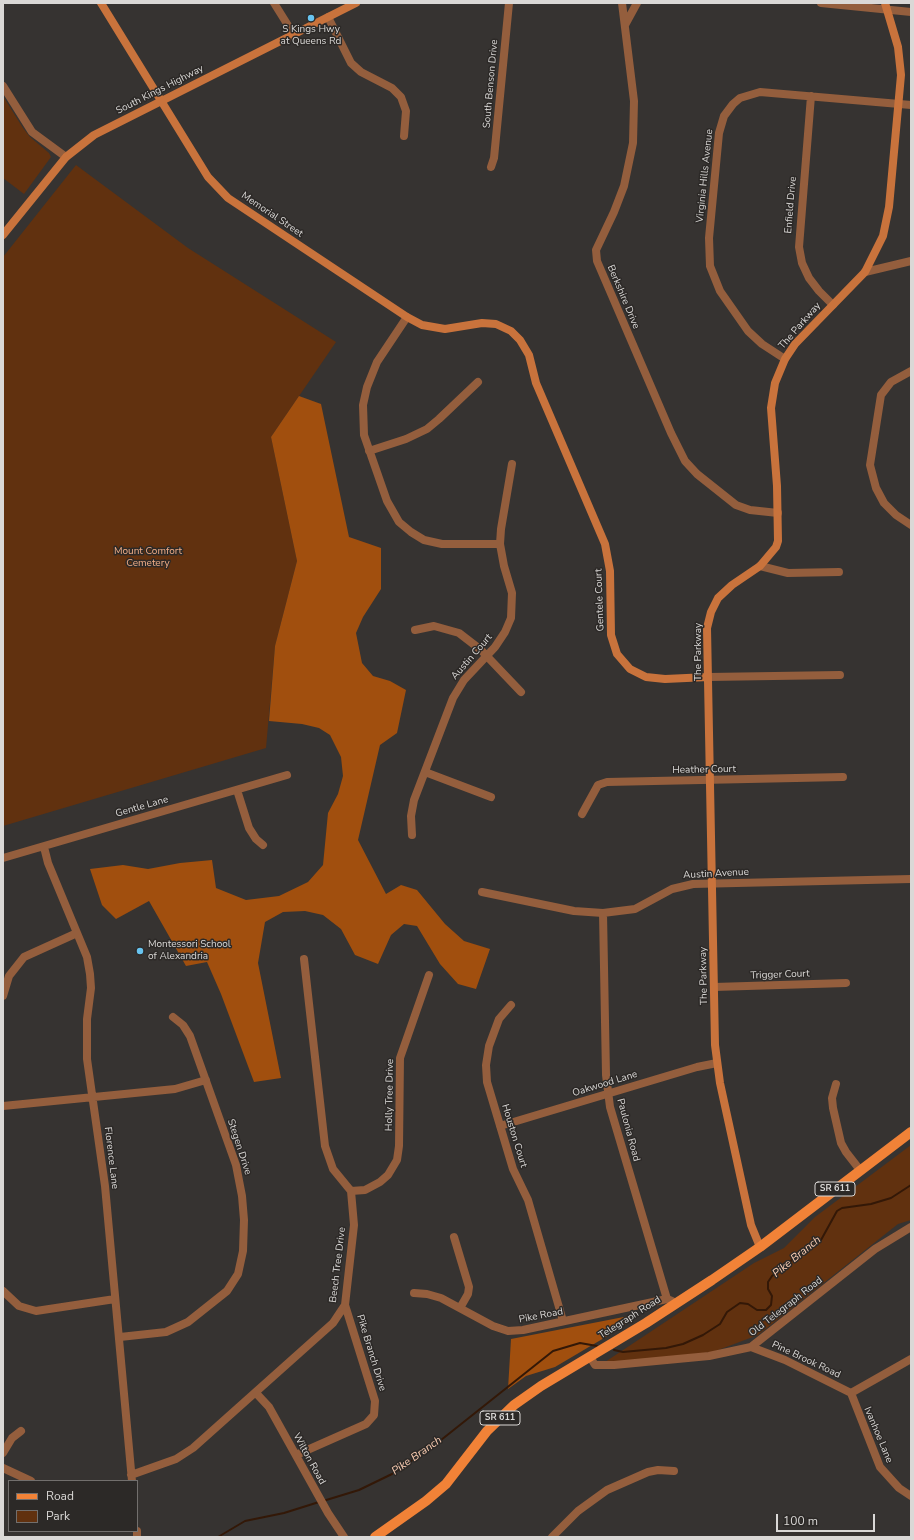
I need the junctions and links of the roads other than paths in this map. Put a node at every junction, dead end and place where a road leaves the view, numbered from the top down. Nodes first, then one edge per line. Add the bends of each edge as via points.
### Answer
1 (101, 3) edge
2 (274, 3) edge
3 (356, 3) edge
4 (509, 3) edge
5 (622, 3) edge
6 (637, 3) edge
7 (821, 3) edge
8 (886, 6) edge
9 (911, 12) edge
10 (328, 17) junction
11 (624, 25) junction
12 (294, 35) junction
13 (3, 86) edge
14 (811, 96) junction
15 (161, 101) junction
16 (899, 104) junction
17 (911, 105) edge
18 (404, 136) dead end
19 (66, 157) junction
20 (491, 167) dead end
21 (3, 235) edge
22 (911, 261) edge
23 (865, 272) junction
24 (833, 305) junction
25 (407, 317) junction
26 (513, 332) joint
27 (785, 359) junction
28 (911, 371) edge
29 (478, 382) dead end
30 (369, 451) junction
31 (512, 464) dead end
32 (778, 513) junction
33 (911, 524) edge
34 (500, 544) junction
35 (760, 566) junction
36 (839, 572) dead end
37 (415, 630) dead end
38 (487, 656) junction
39 (840, 675) dead end
40 (708, 677) junction
41 (521, 692) dead end
42 (424, 772) junction
43 (288, 775) dead end
44 (843, 777) dead end
45 (710, 780) junction
46 (237, 790) junction
47 (491, 797) dead end
48 (582, 814) dead end
49 (412, 835) dead end
50 (263, 844) dead end
51 (44, 847) junction
52 (3, 858) edge
53 (911, 879) edge
54 (712, 883) junction
55 (482, 892) dead end
56 (603, 913) junction
57 (77, 933) junction
58 (304, 959) dead end
59 (429, 976) dead end
60 (846, 983) dead end
61 (714, 987) junction
62 (3, 996) edge
63 (511, 1005) dead end
64 (174, 1017) dead end
65 (717, 1064) junction
66 (206, 1080) junction
67 (836, 1084) dead end
68 (608, 1094) junction
69 (93, 1097) junction
70 (3, 1106) edge
71 (500, 1126) junction
72 (911, 1132) edge
73 (860, 1170) junction
74 (351, 1191) junction
75 (911, 1227) edge
76 (454, 1237) dead end
77 (760, 1247) junction
78 (3, 1291) edge
79 (414, 1293) dead end
80 (115, 1299) junction
81 (672, 1300) junction
82 (345, 1305) junction
83 (460, 1308) junction
84 (563, 1322) junction
85 (120, 1337) junction
86 (751, 1347) junction
87 (590, 1357) junction
88 (911, 1359) edge
89 (256, 1393) junction
90 (851, 1393) junction
91 (21, 1431) dead end
92 (3, 1452) edge
93 (296, 1455) junction
94 (3, 1468) edge
95 (674, 1471) dead end
96 (131, 1478) edge
97 (29, 1480) edge
98 (911, 1496) edge
99 (344, 1537) edge
100 (375, 1537) edge
101 (552, 1537) edge

1 - 15 street, Memorial Street
2 - 12 street
3 - 10 street, South Kings Highway
4 - 20 street, South Benson Drive via 494,158
5 - 11 street, Berkshire Drive
6 - 11 street
7 - 8 street
8 - 9 street
8 - 16 street, The Parkway via 900,58
10 - 12 street, South Kings Highway
10 - 18 street via 351,63 361,72 392,88 401,97 406,111
11 - 32 street, Berkshire Drive via 634,102 633,143 624,186 596,250 597,261 685,461 732,503 750,510
12 - 15 street, South Kings Highway
13 - 19 street via 32,132
14 - 16 street, Virginia Hills Avenue
14 - 24 street, Enfield Drive via 799,247 802,263 809,278
14 - 27 street, Virginia Hills Avenue via 766,92 748,94 728,110 719,133 709,238 710,266 720,291 748,331
15 - 19 street, South Kings Highway via 94,135
15 - 25 street, Memorial Street via 208,177 228,198
16 - 17 street, Virginia Hills Avenue
16 - 23 street, The Parkway via 886,222 881,240
19 - 21 street, South Kings Highway
22 - 23 street
23 - 24 street, The Parkway
24 - 27 street, The Parkway via 795,344
25 - 26 street, Memorial Street via 422,325 438,329 489,323
25 - 30 street via 377,362 367,387 362,423
26 - 40 street, Gentele Court via 526,348 536,383 605,544 610,571 611,635 617,654 630,669 646,677
27 - 32 street, The Parkway via 775,383 771,408
28 - 33 street via 891,382 881,395 870,465 876,488 884,503 896,515
29 - 30 street via 427,429
30 - 34 street via 390,509 411,532 424,540 438,544
31 - 34 street, Austin Court
32 - 35 street, The Parkway via 779,533 776,547
34 - 38 street, Austin Court via 512,593 512,614 505,632
35 - 36 street via 788,573
35 - 40 street, The Parkway via 727,589 713,608 707,628
37 - 38 street via 434,626 452,630
38 - 41 street
38 - 42 street, Austin Court via 464,680 453,698
39 - 40 street, Gentele Court
40 - 45 street, The Parkway
42 - 47 street
42 - 49 street, Austin Court via 412,808
43 - 46 street, Gentle Lane
44 - 45 street, Heather Court
45 - 48 street, Heather Court via 607,782 598,785
45 - 54 street, The Parkway
46 - 50 street via 249,828
46 - 51 street, Gentle Lane
51 - 52 street, Gentle Lane
51 - 57 street, Florence Lane
53 - 54 street, Austin Avenue
54 - 56 street, Austin Avenue via 685,885 635,909
54 - 61 street, The Parkway
55 - 56 street, Austin Avenue via 580,912
56 - 68 street, Paulonia Road
57 - 62 street via 24,957 9,976
57 - 69 street, Florence Lane via 87,957 90,974 86,1040
58 - 74 street via 325,1146 333,1168
59 - 74 street, Holly Tree Drive via 400,1058 397,1160 388,1176 380,1182 365,1190
60 - 61 street, Trigger Court
61 - 65 street, The Parkway
63 - 71 street, Houston Court via 496,1024 486,1060 487,1082
64 - 66 street, Stegen Drive via 188,1032
65 - 68 street, Oakwood Lane via 698,1067
65 - 77 street, The Parkway via 751,1225
66 - 69 street via 175,1089
66 - 85 street, Stegen Drive via 240,1180 244,1236 238,1274 227,1291 183,1326 166,1332
67 - 73 street via 833,1103 841,1143
68 - 71 street, Oakwood Lane
68 - 81 street, Paulonia Road
69 - 70 street
69 - 80 street, Florence Lane via 105,1186
71 - 84 street, Houston Court via 513,1169 528,1200
72 - 73 main road, Telegraph Road / SR 611
73 - 77 main road, Telegraph Road / SR 611
74 - 82 street, Beech Tree Drive via 354,1225
75 - 86 street, Old Telegraph Road via 875,1249
76 - 83 street via 469,1287
77 - 81 main road, Telegraph Road / SR 611
78 - 80 street via 19,1306 36,1311
79 - 83 street, Pike Road via 434,1296
80 - 85 street, Florence Lane
81 - 84 street, Pike Road
81 - 87 main road, Telegraph Road / SR 611 via 646,1323
82 - 89 street, Beech Tree Drive via 334,1323
82 - 93 street, Pike Branch Drive via 375,1401 374,1415 366,1424
83 - 84 street, Pike Road via 492,1326 508,1331
85 - 96 street, Florence Lane
86 - 87 street, Old Telegraph Road via 709,1356 614,1366 595,1365
86 - 90 street, Pine Brook Road via 785,1360
87 - 100 main road, Telegraph Road / SR 611 via 514,1405 487,1431 446,1484
88 - 90 street
89 - 93 street, Wilton Road via 269,1408
89 - 96 street, Beech Tree Drive via 182,1456
90 - 98 street, Ivanhoe Lane via 880,1467 899,1488
91 - 92 street via 12,1438
93 - 99 street, Wilton Road
94 - 97 street
95 - 101 street via 648,1472 614,1487 578,1511

